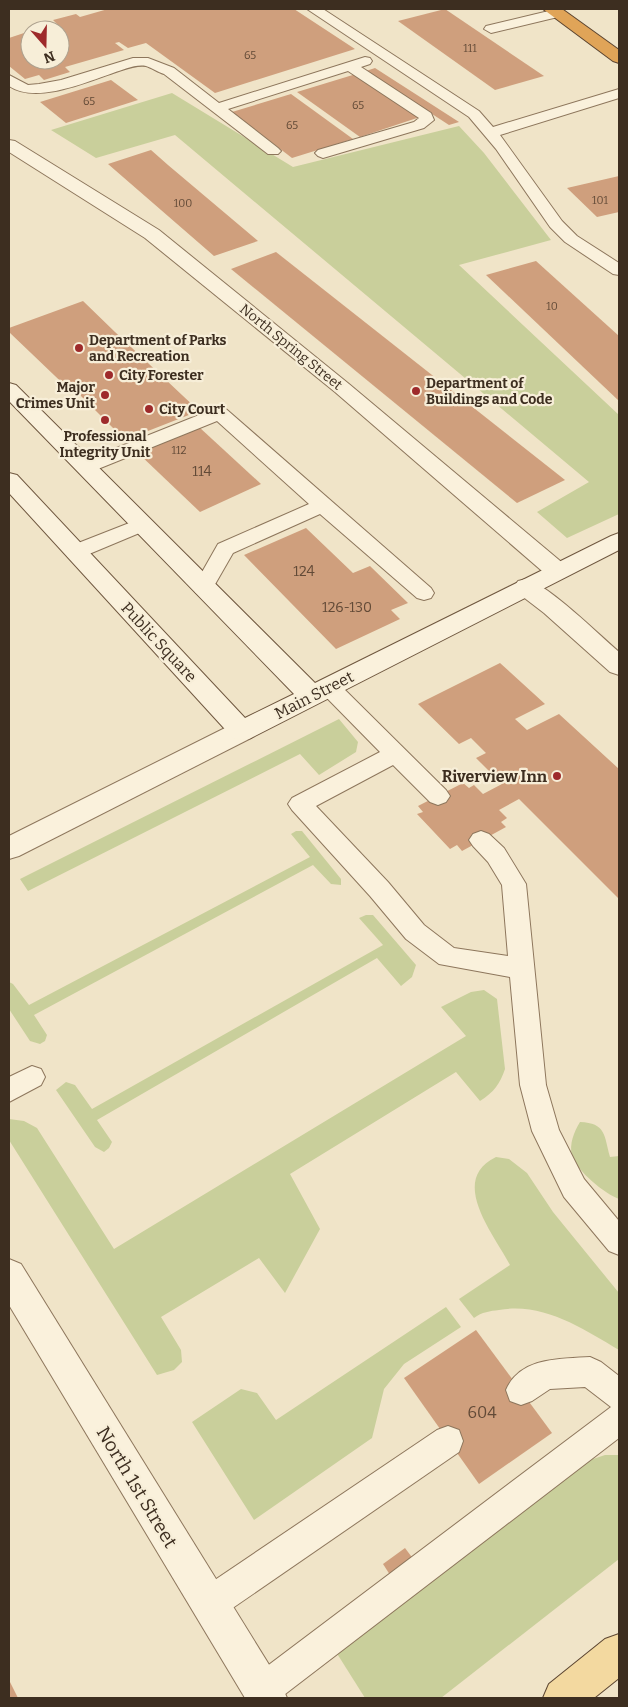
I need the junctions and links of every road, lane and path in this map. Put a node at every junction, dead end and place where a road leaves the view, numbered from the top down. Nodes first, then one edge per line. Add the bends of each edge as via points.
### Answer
1 (314, 9) edge
2 (554, 11) edge
3 (491, 29) dead end
4 (384, 54) junction
5 (619, 58) edge
6 (350, 66) junction
7 (9, 79) edge
8 (619, 93) edge
9 (217, 108) junction
10 (490, 132) junction
11 (9, 144) edge
12 (273, 151) dead end
13 (323, 154) dead end
14 (619, 270) edge
15 (9, 389) edge
16 (86, 467) junction
17 (9, 480) edge
18 (322, 505) junction
19 (142, 524) junction
20 (619, 541) edge
21 (76, 552) junction
22 (557, 571) junction
23 (526, 587) junction
24 (204, 588) junction
25 (424, 593) dead end
26 (619, 666) edge
27 (320, 692) junction
28 (242, 731) junction
29 (396, 754) junction
30 (438, 796) dead end
31 (481, 840) dead end
32 (9, 848) edge
33 (522, 968) junction
34 (32, 1077) dead end
35 (9, 1090) edge
36 (619, 1242) edge
37 (9, 1275) edge
38 (521, 1390) dead end
39 (619, 1395) edge
40 (619, 1419) edge
41 (448, 1441) dead end
42 (209, 1604) junction
43 (619, 1653) edge
44 (265, 1695) edge
45 (563, 1698) edge

1 - 4 lane
2 - 3 lane
2 - 5 highway
4 - 6 lane
4 - 10 lane via 474,114
6 - 9 lane
6 - 13 lane via 426,116 427,120
7 - 9 lane via 20,87 46,88 133,62 148,62 169,72
8 - 10 lane
9 - 12 lane
10 - 14 lane via 556,224 571,239
11 - 22 street, North Spring Street via 152,234 342,388
15 - 16 street
16 - 18 lane via 219,413
16 - 19 street
17 - 21 street, Public Square
18 - 24 lane via 225,549
18 - 25 lane
19 - 21 lane
19 - 24 street
20 - 22 street, Main Street
21 - 28 street, Public Square
22 - 23 street, Main Street
23 - 26 street
23 - 27 street, Main Street
24 - 27 street
27 - 28 street, Main Street
27 - 29 lane
28 - 32 street, Main Street
29 - 30 lane
29 - 33 lane via 300,804 415,932 448,957
31 - 33 lane via 496,855 514,884
33 - 36 lane via 533,1085 546,1131 574,1188
34 - 35 lane
37 - 42 street, North 1st Street
38 - 39 lane via 545,1374 590,1372
40 - 44 lane
41 - 42 lane
42 - 44 street, North 1st Street
43 - 45 main road

